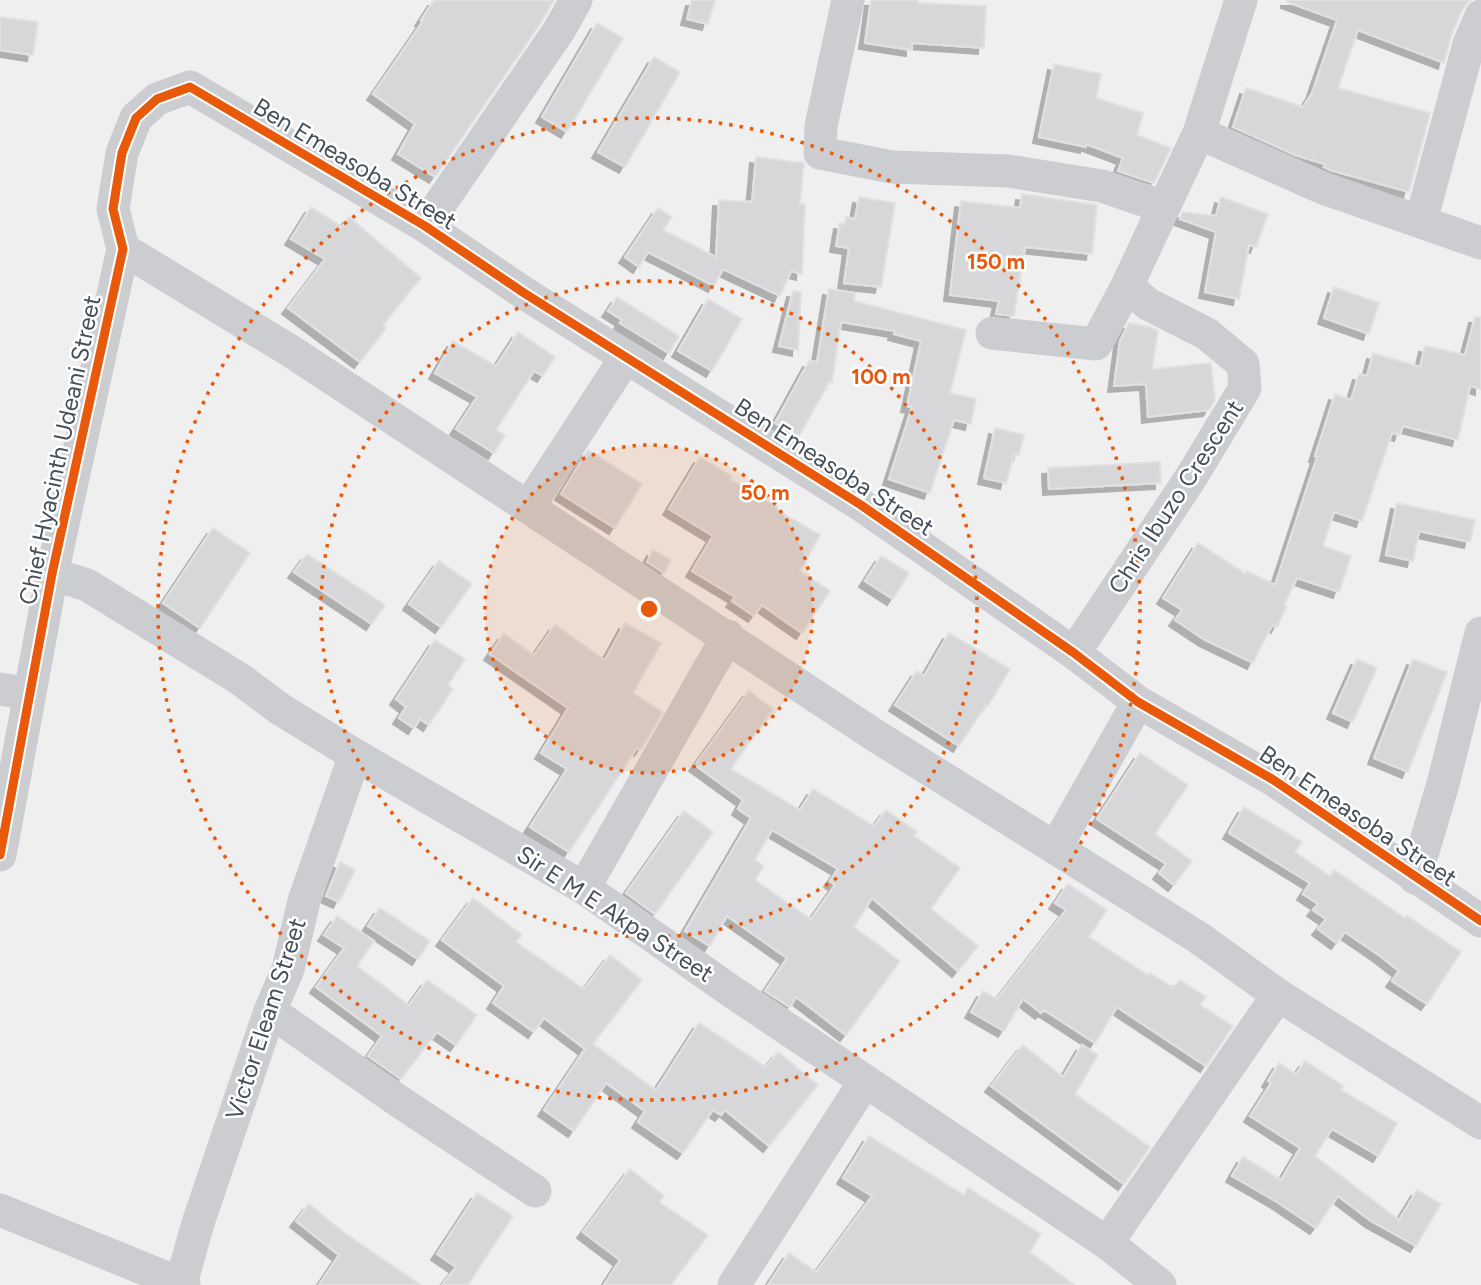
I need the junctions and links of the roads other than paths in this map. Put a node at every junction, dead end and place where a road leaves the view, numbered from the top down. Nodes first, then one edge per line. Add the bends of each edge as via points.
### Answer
1 (576, 0) edge
2 (848, 0) edge
3 (1241, 0) edge
4 (1481, 16) edge
5 (190, 87) joint
6 (1199, 133) junction
7 (1164, 207) junction
8 (1421, 221) junction
9 (425, 226) junction
10 (1481, 243) edge
11 (123, 249) junction
12 (1126, 286) junction
13 (992, 333) dead end
14 (626, 357) junction
15 (529, 506) junction
16 (52, 574) junction
17 (1481, 633) edge
18 (727, 636) junction
19 (1074, 653) junction
20 (15, 691) edge
21 (1138, 702) junction
22 (355, 755) junction
23 (1056, 846) junction
24 (0, 855) edge
25 (1415, 878) junction
26 (584, 888) junction
27 (1481, 921) edge
28 (1278, 995) junction
29 (270, 1011) junction
30 (865, 1082) junction
31 (1481, 1124) edge
32 (535, 1191) dead end
33 (0, 1210) edge
34 (1107, 1243) junction
35 (1152, 1283) edge
36 (182, 1284) edge
37 (734, 1285) edge

1 - 9 street
2 - 7 street via 821,126 820,153 892,167 1021,173 1102,186
3 - 6 street
4 - 8 street via 1469,44
5 - 9 street, Ben Emeasoba Street
5 - 11 street, Chief Hyacinth Udeani Street via 157,99 136,118 122,153 113,209
6 - 7 street
6 - 8 street via 1323,188
7 - 12 street
8 - 10 street
9 - 14 street, Ben Emeasoba Street
11 - 15 street
11 - 16 street, Chief Hyacinth Udeani Street
12 - 13 street via 1096,344
12 - 19 street, Chris Ibuzo Crescent via 1148,304 1207,334 1243,364 1245,388
14 - 15 street
14 - 19 street, Ben Emeasoba Street via 861,505
15 - 18 street
16 - 20 street, Chief Hyacinth Udeani Street
16 - 22 street, Sir E M E Akpa Street via 87,585
17 - 25 street
18 - 23 street via 876,736
18 - 26 street
19 - 21 street, Ben Emeasoba Street
20 - 24 street, Chief Hyacinth Udeani Street
21 - 23 street
21 - 25 street, Ben Emeasoba Street via 1272,779
22 - 26 street, Sir E M E Akpa Street
22 - 29 street, Victor Eleam Street via 304,901 288,969
23 - 28 street
25 - 27 street, Ben Emeasoba Street
26 - 30 street, Sir E M E Akpa Street
28 - 31 street
28 - 34 street
29 - 32 street
29 - 36 street, Victor Eleam Street
30 - 34 street, Sir E M E Akpa Street
30 - 37 street
33 - 36 street
34 - 35 street, Sir E M E Akpa Street

